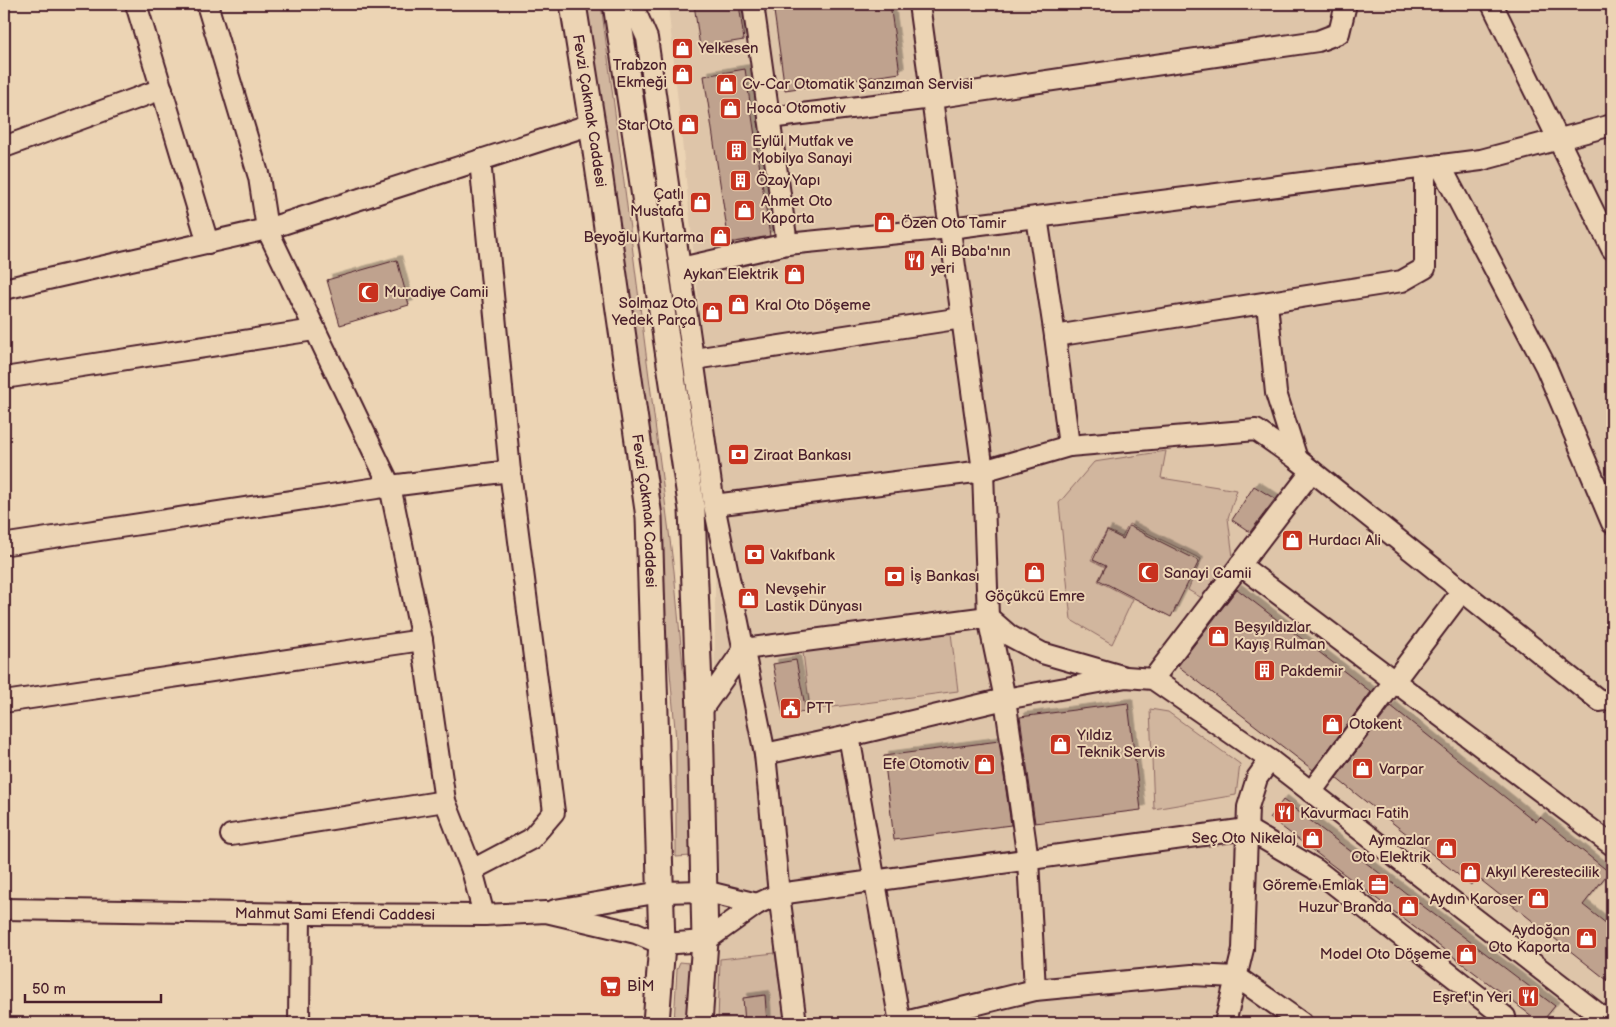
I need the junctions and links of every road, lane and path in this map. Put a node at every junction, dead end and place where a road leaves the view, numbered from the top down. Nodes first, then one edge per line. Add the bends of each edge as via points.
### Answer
1 (136, 4) edge
2 (207, 4) edge
3 (573, 4) edge
4 (616, 4) edge
5 (632, 4) edge
6 (753, 4) edge
7 (919, 4) edge
8 (1346, 4) edge
9 (1492, 4) edge
10 (162, 88) junction
11 (932, 98) junction
12 (769, 118) junction
13 (592, 124) junction
14 (1612, 125) edge
15 (1558, 138) junction
16 (4, 147) edge
17 (480, 160) junction
18 (1432, 166) junction
19 (1037, 216) junction
20 (950, 228) junction
21 (267, 230) junction
22 (208, 243) junction
23 (787, 244) junction
24 (1612, 249) edge
25 (682, 268) junction
26 (4, 289) edge
27 (1267, 303) junction
28 (962, 318) junction
29 (314, 330) junction
30 (1055, 336) junction
31 (694, 359) junction
32 (4, 378) edge
33 (1069, 446) junction
34 (1304, 465) junction
35 (510, 471) junction
36 (983, 471) junction
37 (390, 486) junction
38 (714, 505) junction
39 (1612, 523) edge
40 (8, 544) dead end
41 (1240, 565) junction
42 (1462, 591) junction
43 (988, 618) junction
44 (422, 640) junction
45 (744, 650) junction
46 (1126, 677) junction
47 (1153, 679) junction
48 (1394, 681) junction
49 (1005, 699) junction
50 (1612, 699) edge
51 (4, 702) edge
52 (700, 712) junction
53 (849, 736) junction
54 (765, 754) junction
55 (1270, 760) junction
56 (1311, 792) junction
57 (446, 801) junction
58 (1247, 829) junction
59 (231, 835) dead end
60 (1612, 845) edge
61 (1028, 860) junction
62 (472, 870) junction
63 (875, 882) junction
64 (704, 891) junction
65 (660, 892) junction
66 (779, 894) junction
67 (758, 904) junction
68 (4, 909) edge
69 (546, 912) junction
70 (300, 914) junction
71 (484, 914) junction
72 (705, 941) junction
73 (662, 944) junction
74 (1237, 976) junction
75 (1035, 990) junction
76 (299, 1023) edge
77 (656, 1023) edge
78 (700, 1023) edge
79 (796, 1023) edge
80 (900, 1023) edge
81 (1225, 1023) edge
82 (1302, 1023) edge
83 (1506, 1023) edge
84 (1610, 1023) edge

1 - 10 street
2 - 21 street via 259,177
3 - 13 main road, Fevzi Çakmak Caddesi
4 - 52 main road via 692,510
5 - 25 street via 647,38
6 - 12 street
7 - 11 street
8 - 11 street via 1339,33 1318,41
9 - 15 street
10 - 16 street
10 - 22 street
11 - 12 street
11 - 20 street
12 - 23 street
13 - 17 street
13 - 65 main road, Fevzi Çakmak Caddesi via 649,517
14 - 15 street
15 - 18 street via 1481,160
15 - 24 street
17 - 21 street
17 - 35 street
18 - 19 street
18 - 27 street via 1425,268 1402,281
18 - 39 street via 1546,367
19 - 20 street
19 - 30 street
20 - 23 street
20 - 28 street
21 - 22 street
21 - 29 street
22 - 26 street
23 - 25 street
25 - 31 street
27 - 30 street
27 - 34 street via 1276,393
28 - 31 street
28 - 36 street
29 - 32 street
29 - 37 street
30 - 33 street
31 - 38 street
33 - 34 street via 1256,430
33 - 36 street
34 - 41 street
34 - 42 street
35 - 37 street
35 - 62 street via 554,812 531,839
36 - 38 street
36 - 43 street
37 - 40 street
37 - 44 street
38 - 45 street
41 - 47 street
41 - 48 street
42 - 48 street
42 - 50 street via 1600,701
43 - 45 street
43 - 46 street via 1010,636 1042,653
43 - 49 street
44 - 51 street
44 - 57 street
45 - 52 street
45 - 54 street
46 - 47 street
46 - 49 street
47 - 55 street
48 - 56 street
48 - 60 street
49 - 53 street
49 - 61 street
52 - 64 main road
53 - 54 street
53 - 63 street
54 - 66 street
55 - 56 street
55 - 58 street via 1257,778 1248,807
56 - 84 street
57 - 59 street
57 - 62 street
58 - 61 street
58 - 74 street via 1243,949
58 - 83 street via 1315,869 1505,1017
61 - 63 street
61 - 75 street
62 - 71 street
63 - 66 street
63 - 80 street
64 - 65 street
64 - 67 street
64 - 72 main road
65 - 69 street
65 - 73 main road, Fevzi Çakmak Caddesi
66 - 67 street
66 - 79 street
67 - 72 street
68 - 70 street, Mahmut Sami Efendi Caddesi
69 - 71 street, Mahmut Sami Efendi Caddesi
69 - 73 street, Mahmut Sami Efendi Caddesi via 636,933
70 - 71 street, Mahmut Sami Efendi Caddesi
70 - 76 street
72 - 73 street
72 - 78 main road
73 - 77 main road, Fevzi Çakmak Caddesi
74 - 75 street via 1192,975
74 - 81 street
74 - 82 street
75 - 80 street

